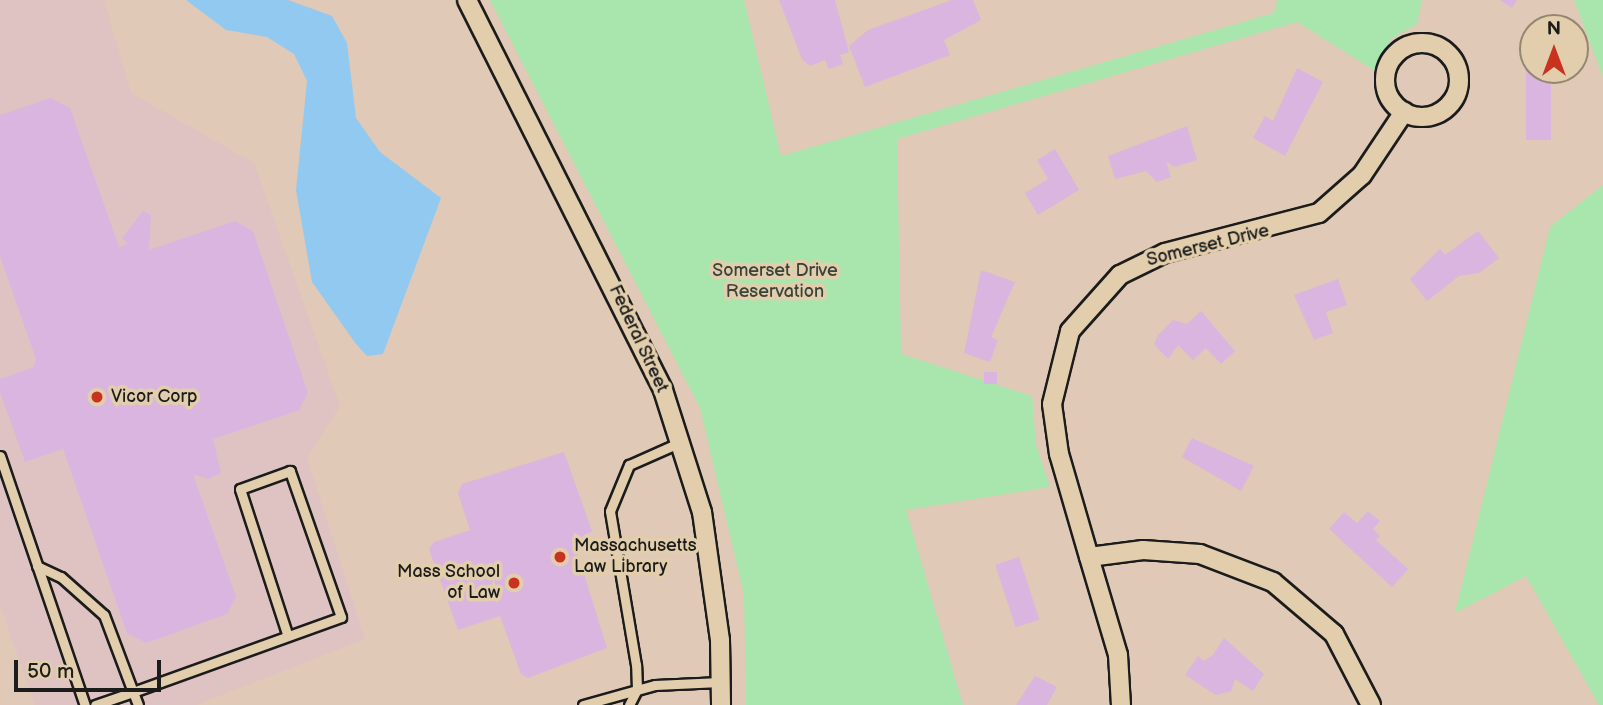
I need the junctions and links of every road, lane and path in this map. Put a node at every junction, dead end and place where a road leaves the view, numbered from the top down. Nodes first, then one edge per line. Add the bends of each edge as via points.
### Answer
1 (467, 0) edge
2 (1404, 112) junction
3 (681, 442) junction
4 (0, 456) edge
5 (1089, 557) junction
6 (37, 566) junction
7 (287, 634) junction
8 (720, 682) junction
9 (637, 689) junction
10 (134, 692) junction
11 (85, 705) edge
12 (95, 705) edge
13 (138, 705) edge
14 (583, 705) edge
15 (629, 705) edge
16 (721, 705) edge
17 (1121, 705) edge
18 (1371, 705) edge

1 - 3 street, Federal Street via 592,240
2 - 2 street via 1386,88 1393,58 1420,43 1443,50 1457,68 1454,100 1427,117
2 - 5 street, Somerset Drive via 1362,175 1319,213 1141,262 1084,310 1060,354 1052,404 1059,454
3 - 8 street, Federal Street via 713,580
3 - 9 lane via 629,464 610,511
4 - 6 lane
5 - 17 street, Somerset Drive via 1118,655
5 - 18 street via 1187,552 1273,582 1334,634
6 - 10 lane via 61,577 104,615
6 - 11 lane
7 - 7 lane via 240,489 290,471 341,617
7 - 10 lane
8 - 9 lane
8 - 16 street, Federal Street
9 - 14 lane
9 - 15 lane
10 - 12 lane
10 - 13 lane

